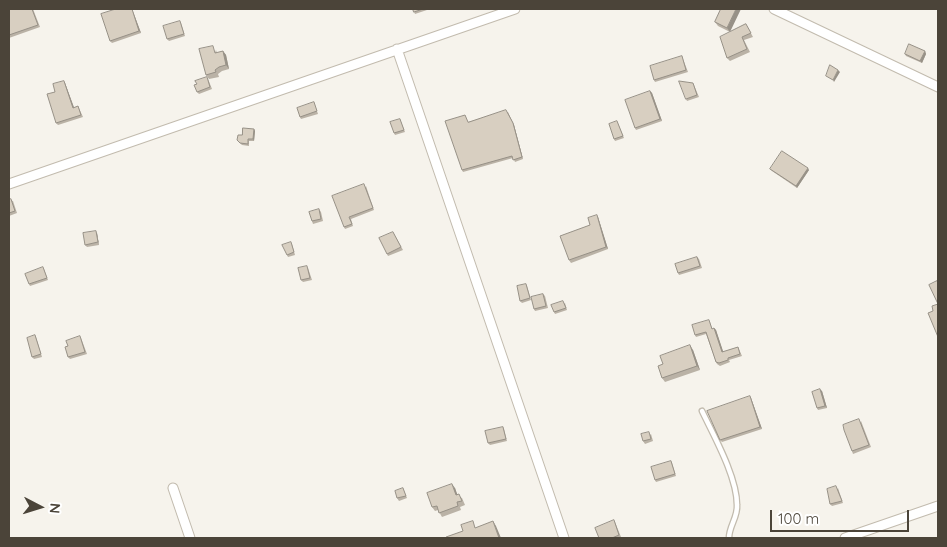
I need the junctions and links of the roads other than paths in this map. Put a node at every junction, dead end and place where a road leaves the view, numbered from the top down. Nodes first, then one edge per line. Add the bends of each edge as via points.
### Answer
1 (514, 9) edge
2 (774, 9) edge
3 (397, 49) junction
4 (938, 87) edge
5 (9, 184) edge
6 (702, 411) dead end
7 (173, 488) dead end
8 (938, 506) edge
9 (190, 538) edge
10 (564, 538) edge
11 (729, 538) edge
12 (845, 538) edge

1 - 3 street
2 - 4 street
3 - 5 street
3 - 10 street
6 - 11 lane via 736,496 737,510
7 - 9 street
8 - 12 street

